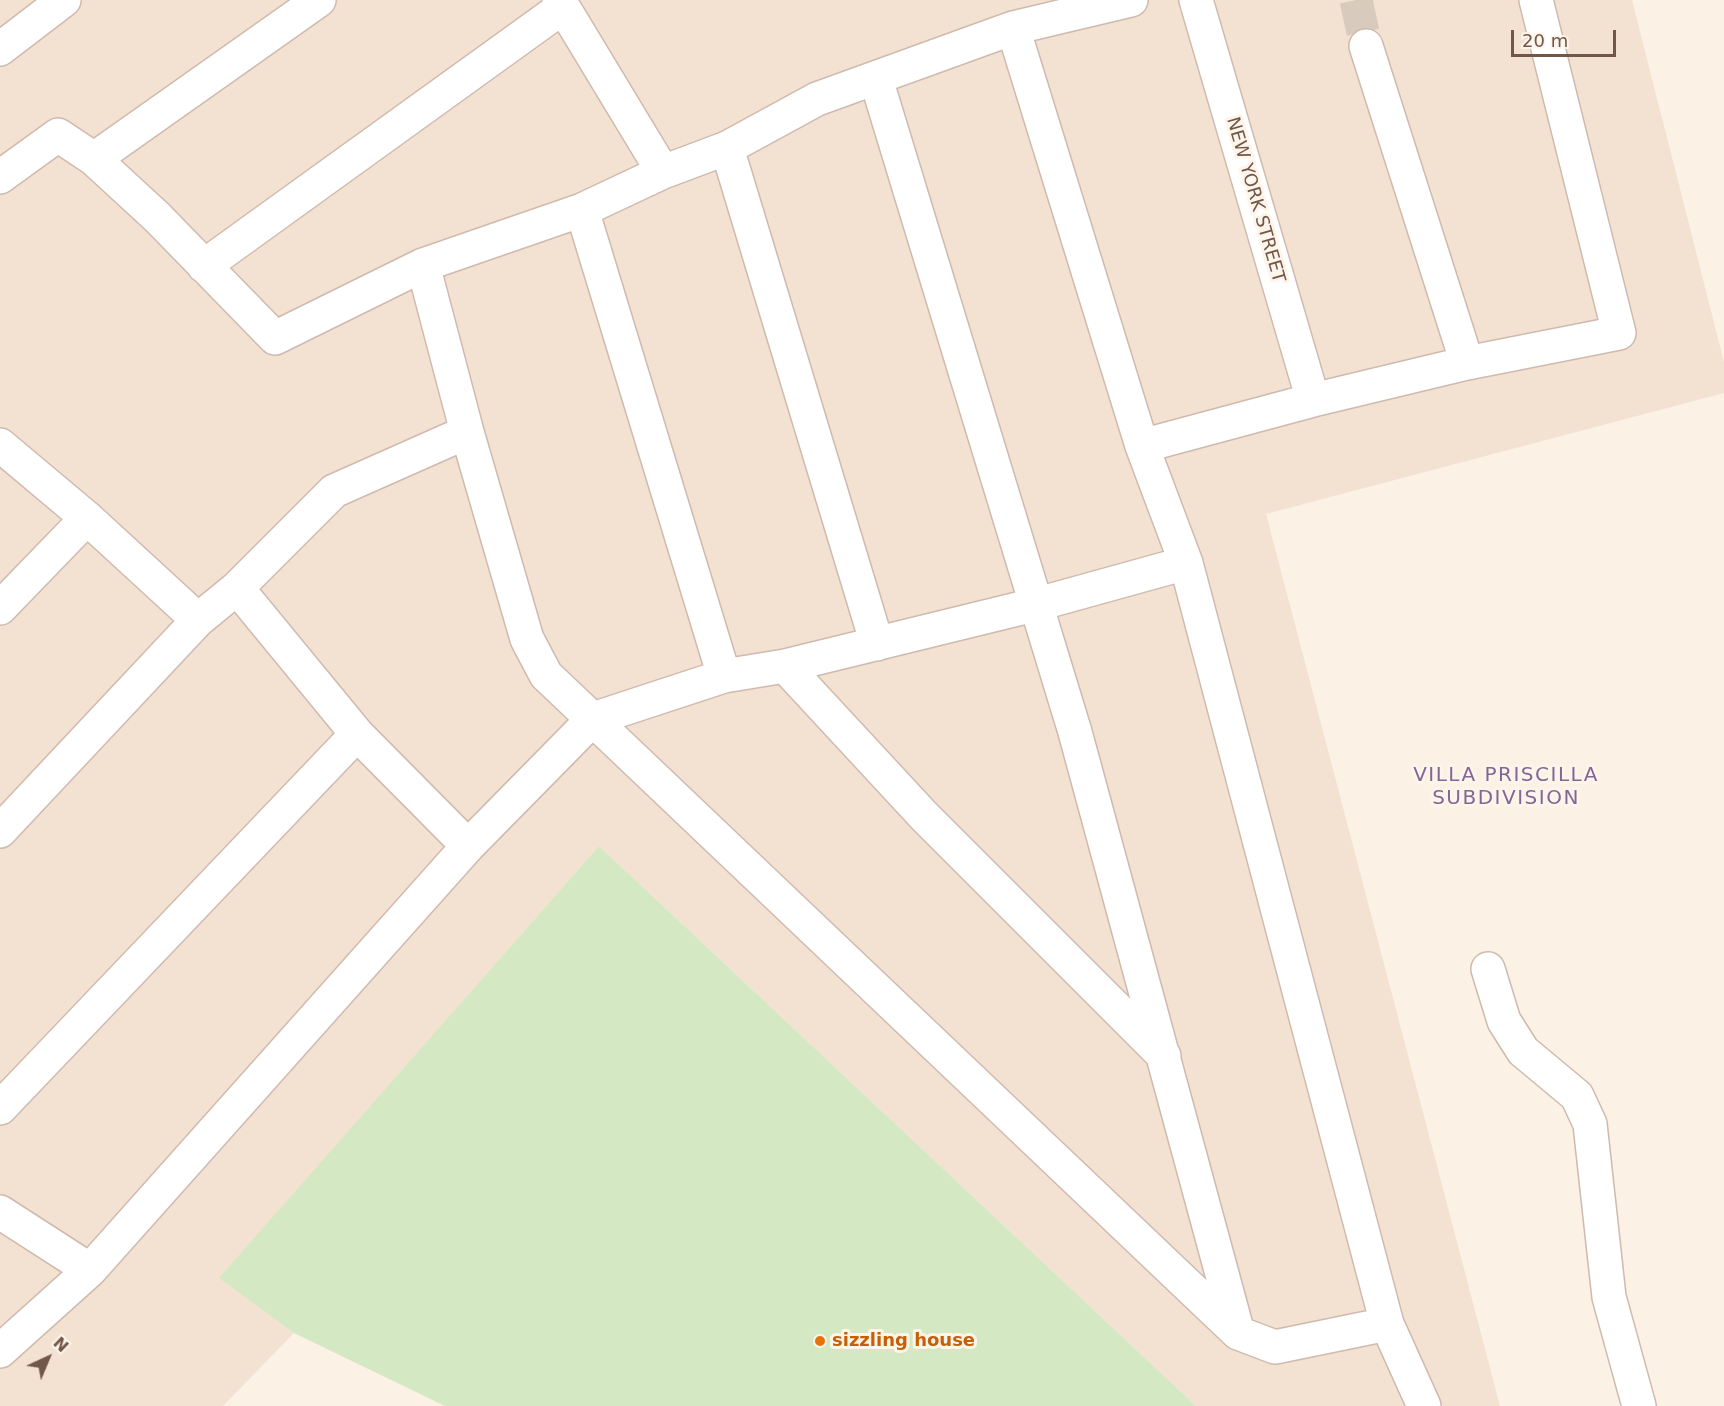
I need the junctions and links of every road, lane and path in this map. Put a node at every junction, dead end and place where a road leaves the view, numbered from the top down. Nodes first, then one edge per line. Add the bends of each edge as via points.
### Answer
1 (64, 0) edge
2 (319, 0) edge
3 (1131, 0) edge
4 (1196, 0) edge
5 (1536, 0) edge
6 (561, 3) edge
7 (1013, 28) junction
8 (1366, 46) tunnel mouth
9 (0, 49) edge
10 (876, 79) junction
11 (727, 148) junction
12 (94, 159) junction
13 (663, 172) junction
14 (0, 177) edge
15 (582, 210) junction
16 (423, 265) junction
17 (204, 266) junction
18 (1467, 363) junction
19 (1313, 400) junction
20 (467, 432) junction
21 (0, 445) edge
22 (1142, 446) junction
23 (87, 518) junction
24 (1186, 563) junction
25 (237, 588) junction
26 (1038, 604) junction
27 (0, 608) edge
28 (198, 620) junction
29 (877, 644) junction
30 (785, 666) junction
31 (724, 676) junction
32 (593, 719) junction
33 (357, 734) junction
34 (0, 831) edge
35 (468, 846) junction
36 (1488, 969) dead end
37 (1166, 1058) junction
38 (0, 1108) edge
39 (0, 1212) edge
40 (90, 1270) junction
41 (1388, 1324) junction
42 (1238, 1333) junction
43 (0, 1350) edge
44 (1424, 1406) edge
45 (1639, 1406) edge

1 - 9 street
2 - 12 street
3 - 7 street
4 - 19 street, NEW YORK STREET
5 - 18 street via 1619,333
6 - 13 street
6 - 17 street
7 - 10 street
7 - 22 street
8 - 18 street
10 - 11 street via 817,99
10 - 26 street
11 - 13 street
11 - 29 street
12 - 14 street via 58,135
12 - 17 street via 158,217
13 - 15 street
15 - 16 street
15 - 31 street
16 - 17 street via 275,338
16 - 20 street
18 - 19 street
19 - 22 street
20 - 25 street via 334,491
20 - 32 street via 527,639 546,675
21 - 23 street
22 - 24 street
23 - 27 street
23 - 28 street
24 - 26 street
24 - 41 street
25 - 28 street
25 - 33 street
26 - 29 street
26 - 37 street
28 - 34 street
29 - 30 street
30 - 31 street
30 - 37 street via 924,816
31 - 32 street
32 - 35 street
32 - 42 street
33 - 35 street
33 - 38 street
35 - 40 street
36 - 45 street via 1504,1021 1523,1051 1576,1096 1590,1124 1608,1298
37 - 42 street
39 - 40 street
40 - 43 street
41 - 42 street via 1275,1347
41 - 44 street

